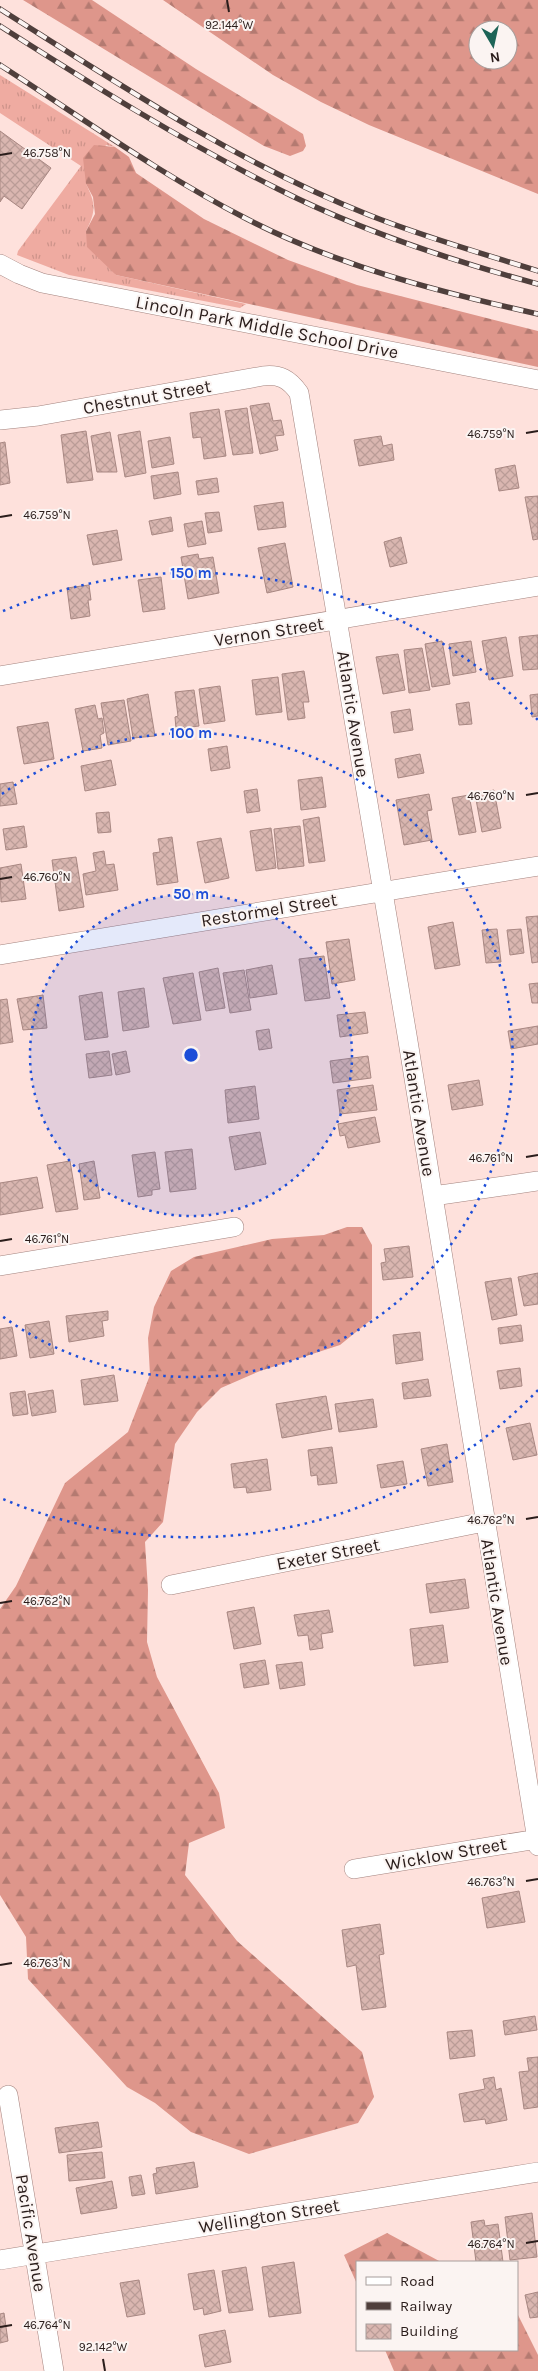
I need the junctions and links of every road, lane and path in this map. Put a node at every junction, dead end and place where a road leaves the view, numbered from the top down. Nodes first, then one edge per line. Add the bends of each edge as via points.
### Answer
1 (0, 264) edge
2 (538, 380) edge
3 (292, 383) joint
4 (0, 420) edge
5 (538, 586) edge
6 (338, 620) junction
7 (0, 676) edge
8 (538, 866) edge
9 (383, 892) junction
10 (0, 955) edge
11 (538, 1180) edge
12 (433, 1196) junction
13 (234, 1227) dead end
14 (0, 1266) edge
15 (484, 1522) junction
16 (171, 1585) dead end
17 (537, 1843) edge
18 (354, 1869) dead end
19 (8, 2096) dead end
20 (538, 2172) edge
21 (35, 2255) junction
22 (0, 2260) edge
23 (54, 2371) edge

1 - 2 street, Lincoln Park Middle School Drive via 42,283
3 - 4 street, Chestnut Street via 274,375 263,376
3 - 6 street, Atlantic Avenue via 302,404
5 - 6 street, Vernon Street
6 - 7 street, Vernon Street
6 - 9 street, Atlantic Avenue
8 - 9 street, Restormel Street
9 - 10 street, Restormel Street
9 - 12 street, Atlantic Avenue
11 - 12 street
12 - 15 street, Atlantic Avenue
13 - 14 street
15 - 16 street, Exeter Street
15 - 17 street, Atlantic Avenue
17 - 18 street, Wicklow Street
19 - 21 street, Pacific Avenue
20 - 21 street, Wellington Street
21 - 22 street, Wellington Street
21 - 23 street, Pacific Avenue

